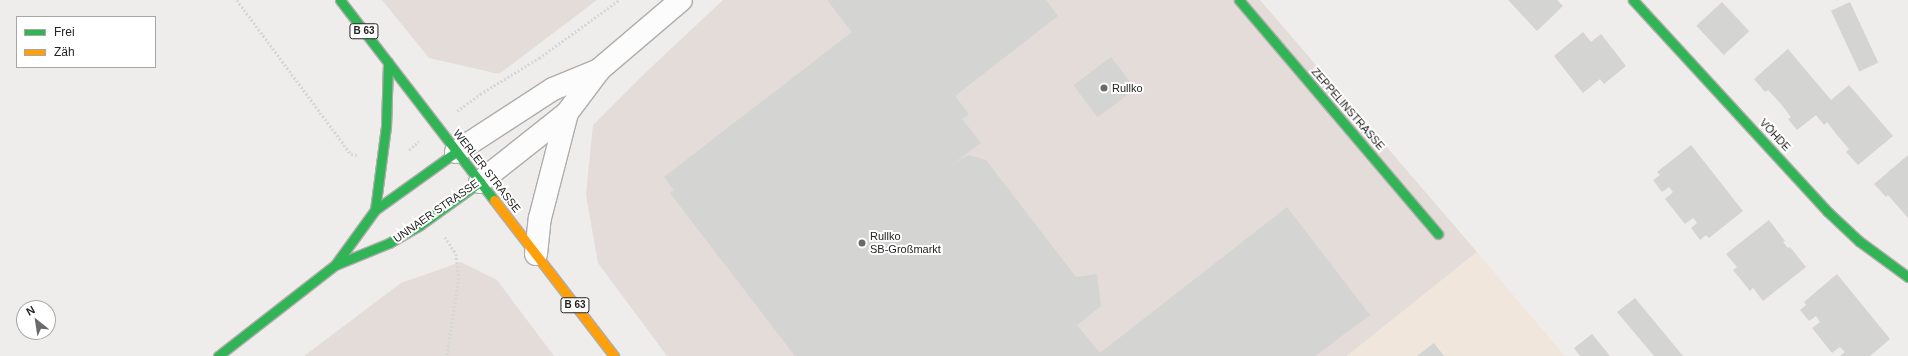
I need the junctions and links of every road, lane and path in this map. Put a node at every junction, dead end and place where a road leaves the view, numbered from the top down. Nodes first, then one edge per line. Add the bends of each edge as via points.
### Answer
1 (237, 0) edge
2 (340, 0) edge
3 (619, 0) edge
4 (681, 0) edge
5 (1239, 0) edge
6 (1633, 0) edge
7 (388, 62) junction
8 (600, 69) junction
9 (567, 113) junction
10 (436, 126) junction
11 (456, 152) junction
12 (382, 158) junction
13 (480, 182) junction
14 (375, 210) junction
15 (432, 216) junction
16 (1438, 234) dead end
17 (536, 254) junction
18 (335, 265) junction
19 (1908, 277) edge
20 (218, 356) edge
21 (447, 356) edge
22 (614, 356) edge

1 - 12 path via 351,154
2 - 7 main road, WERLER STRASSE / B 63
3 - 10 path
4 - 8 street, UNNAER STRASSE
5 - 16 main road, ZEPPELINSTRASSE
6 - 19 main road, VÖHDE via 1827,211 1859,241
7 - 10 main road, WERLER STRASSE / B 63
7 - 12 main road via 386,127
8 - 9 street, UNNAER STRASSE
8 - 11 street, UNNAER STRASSE via 553,89
9 - 13 street, UNNAER STRASSE
9 - 17 street, UNNAER STRASSE via 540,218
10 - 11 main road, WERLER STRASSE / B 63
10 - 12 path via 395,162
11 - 13 main road, WERLER STRASSE / B 63
11 - 14 main road, UNNAER STRASSE
12 - 14 main road
13 - 15 main road, UNNAER STRASSE
13 - 17 main road, WERLER STRASSE / B 63
14 - 18 main road, UNNAER STRASSE
15 - 18 main road, UNNAER STRASSE via 389,244
15 - 21 path via 456,254 459,278
17 - 22 main road, WERLER STRASSE / B 63
18 - 20 main road, UNNAER STRASSE

